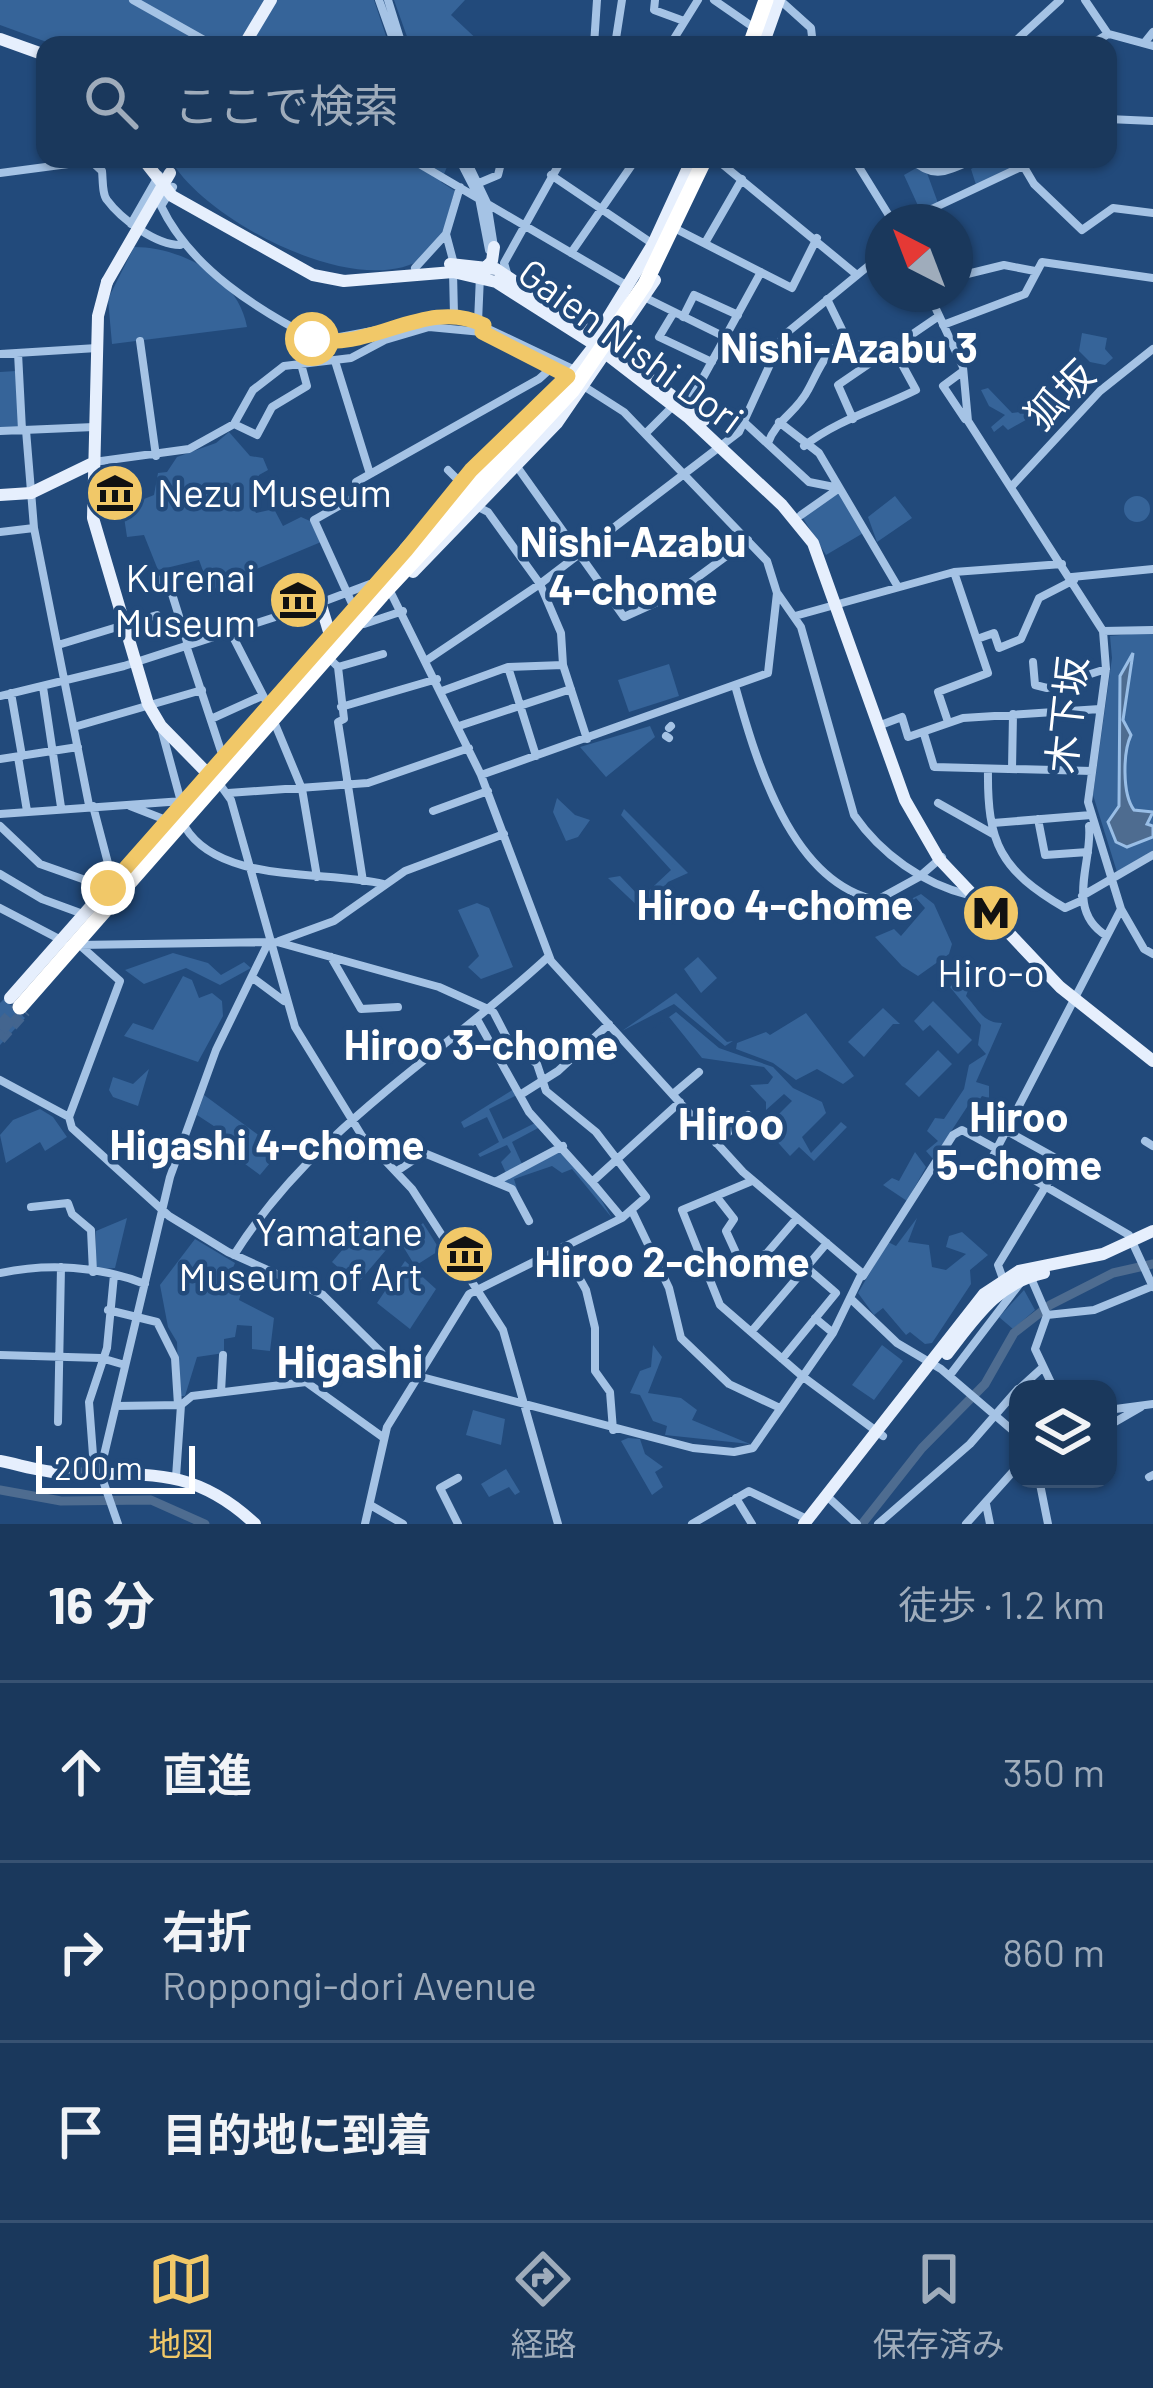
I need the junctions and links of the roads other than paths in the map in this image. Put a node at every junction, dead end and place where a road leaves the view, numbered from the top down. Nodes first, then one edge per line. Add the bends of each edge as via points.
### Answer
1 (133, 0) edge
2 (271, 0) edge
3 (383, 0) edge
4 (597, 0) edge
5 (622, 0) edge
6 (655, 0) edge
7 (698, 0) edge
8 (714, 0) edge
9 (1060, 0) edge
10 (1085, 0) edge
11 (774, 2) edge
12 (684, 21) junction
13 (1153, 32) edge
14 (1108, 34) junction
15 (0, 36) edge
16 (197, 36) edge
17 (249, 36) edge
18 (396, 36) edge
19 (595, 36) edge
20 (616, 36) edge
21 (675, 36) edge
22 (749, 36) edge
23 (758, 36) edge
24 (812, 36) edge
25 (1021, 36) edge
26 (1105, 36) edge
27 (1116, 36) edge
28 (1117, 36) edge
29 (1149, 44) edge
30 (36, 48) edge
31 (1117, 119) edge
32 (1153, 121) edge
33 (38, 168) edge
34 (99, 168) edge
35 (154, 168) edge
36 (173, 168) edge
37 (427, 168) edge
38 (467, 168) edge
39 (500, 168) edge
40 (556, 168) edge
41 (630, 168) edge
42 (698, 168) edge
43 (699, 168) edge
44 (700, 168) edge
45 (701, 168) edge
46 (721, 168) edge
47 (860, 168) edge
48 (922, 168) edge
49 (953, 168) edge
50 (1022, 168) edge
51 (1025, 168) edge
52 (0, 173) edge
53 (551, 175) junction
54 (742, 179) junction
55 (165, 181) junction
56 (476, 184) junction
57 (460, 187) junction
58 (483, 201) junction
59 (882, 204) edge
60 (943, 204) edge
61 (601, 210) junction
62 (1153, 213) edge
63 (131, 224) junction
64 (525, 226) junction
65 (446, 234) junction
66 (675, 236) junction
67 (817, 238) junction
68 (705, 243) junction
69 (653, 244) junction
70 (181, 245) junction
71 (571, 253) junction
72 (478, 264) junction
73 (416, 268) junction
74 (865, 268) edge
75 (1036, 271) junction
76 (761, 272) junction
77 (973, 273) edge
78 (856, 275) junction
79 (509, 277) junction
80 (1153, 278) edge
81 (640, 288) junction
82 (826, 299) junction
83 (937, 312) edge
84 (454, 315) junction
85 (679, 315) junction
86 (738, 315) junction
87 (941, 320) junction
88 (482, 326) junction
89 (725, 337) junction
90 (846, 338) junction
91 (140, 341) dead end
92 (602, 346) junction
93 (892, 346) junction
94 (97, 348) junction
95 (1153, 349) edge
96 (19, 353) junction
97 (0, 354) edge
98 (872, 359) junction
99 (334, 361) junction
100 (712, 362) junction
101 (301, 364) junction
102 (556, 365) junction
103 (963, 371) junction
104 (569, 378) junction
105 (585, 387) junction
106 (681, 405) junction
107 (550, 416) junction
108 (854, 419) junction
109 (968, 421) junction
110 (779, 422) junction
111 (234, 424) junction
112 (745, 424) junction
113 (94, 427) junction
114 (24, 430) junction
115 (0, 431) edge
116 (646, 433) junction
117 (768, 443) junction
118 (725, 444) junction
119 (804, 446) junction
120 (156, 456) junction
121 (516, 456) junction
122 (93, 463) junction
123 (448, 470) dead end
124 (370, 474) junction
125 (687, 475) junction
126 (460, 482) junction
127 (1012, 486) junction
128 (839, 488) junction
129 (31, 493) junction
130 (0, 495) edge
131 (480, 508) junction
132 (801, 514) junction
133 (444, 522) junction
134 (34, 529) junction
135 (0, 532) edge
136 (748, 540) junction
137 (406, 550) junction
138 (579, 556) junction
139 (1063, 564) junction
140 (419, 566) junction
141 (1153, 569) edge
142 (954, 572) junction
143 (1073, 579) junction
144 (159, 580) dead end
145 (540, 584) junction
146 (898, 586) junction
147 (347, 591) junction
148 (388, 591) junction
149 (777, 592) junction
150 (840, 603) junction
151 (354, 608) junction
152 (297, 610) junction
153 (403, 611) junction
154 (157, 615) dead end
155 (795, 616) junction
156 (364, 624) junction
157 (122, 626) junction
158 (1153, 630) edge
159 (230, 631) junction
160 (1103, 631) junction
161 (977, 639) junction
162 (326, 640) junction
163 (58, 645) junction
164 (187, 645) junction
165 (383, 654) dead end
166 (428, 660) junction
167 (134, 662) junction
168 (1033, 662) dead end
169 (335, 664) junction
170 (563, 664) junction
171 (508, 667) junction
172 (1106, 669) junction
173 (437, 680) junction
174 (65, 682) junction
175 (43, 687) junction
176 (571, 689) junction
177 (736, 689) junction
178 (202, 690) junction
179 (442, 691) junction
180 (11, 693) junction
181 (0, 696) edge
182 (266, 701) junction
183 (149, 706) junction
184 (341, 707) junction
185 (520, 707) junction
186 (1100, 709) junction
187 (1013, 714) junction
188 (211, 719) junction
189 (948, 722) junction
190 (275, 724) junction
191 (881, 725) junction
192 (161, 726) junction
193 (459, 726) junction
194 (74, 727) junction
195 (924, 734) junction
196 (587, 739) junction
197 (78, 747) junction
198 (469, 748) junction
199 (53, 751) junction
200 (228, 753) junction
201 (20, 756) junction
202 (536, 756) junction
203 (0, 759) edge
204 (988, 769) junction
205 (1012, 769) junction
206 (1092, 771) junction
207 (481, 776) junction
208 (218, 783) junction
209 (348, 785) junction
210 (302, 789) junction
211 (488, 791) junction
212 (182, 800) junction
213 (124, 803) junction
214 (938, 803) dead end
215 (91, 805) junction
216 (62, 807) junction
217 (27, 811) junction
218 (433, 812) dead end
219 (0, 814) edge
220 (1038, 819) junction
221 (1093, 819) junction
222 (168, 820) junction
223 (993, 823) junction
224 (0, 826) edge
225 (185, 827) junction
226 (504, 834) junction
227 (994, 834) junction
228 (1088, 852) junction
229 (1153, 855) edge
230 (941, 858) junction
231 (249, 868) junction
232 (0, 874) edge
233 (118, 876) junction
234 (317, 877) junction
235 (919, 878) junction
236 (1112, 879) junction
237 (363, 880) junction
238 (384, 885) junction
239 (108, 888) junction
240 (970, 895) junction
241 (1083, 898) junction
242 (0, 908) edge
243 (1121, 909) junction
244 (85, 915) junction
245 (1107, 936) junction
246 (273, 941) junction
247 (71, 943) junction
248 (1153, 954) edge
249 (549, 956) junction
250 (331, 957) junction
251 (253, 978) junction
252 (1075, 995) junction
253 (286, 1001) junction
254 (17, 1004) junction
255 (398, 1007) dead end
256 (492, 1011) junction
257 (478, 1021) junction
258 (609, 1024) junction
259 (1153, 1051) edge
260 (1153, 1060) edge
261 (699, 1072) dead end
262 (0, 1080) edge
263 (543, 1081) junction
264 (520, 1095) junction
265 (676, 1098) junction
266 (748, 1114) dead end
267 (69, 1117) junction
268 (350, 1117) junction
269 (1005, 1130) junction
270 (716, 1143) junction
271 (562, 1146) junction
272 (995, 1148) junction
273 (616, 1161) junction
274 (397, 1172) junction
275 (752, 1181) junction
276 (592, 1182) junction
277 (493, 1183) junction
278 (1048, 1187) junction
279 (716, 1196) junction
280 (31, 1207) dead end
281 (163, 1210) junction
282 (632, 1211) junction
283 (622, 1218) junction
284 (797, 1218) junction
285 (529, 1221) dead end
286 (1153, 1235) edge
287 (827, 1243) junction
288 (556, 1249) junction
289 (1140, 1254) junction
290 (234, 1255) junction
291 (61, 1267) junction
292 (806, 1267) junction
293 (93, 1272) junction
294 (0, 1273) edge
295 (115, 1275) junction
296 (1026, 1275) junction
297 (862, 1276) junction
298 (1003, 1280) junction
299 (145, 1284) junction
300 (1153, 1286) edge
301 (476, 1287) junction
302 (852, 1300) junction
303 (108, 1310) junction
304 (1046, 1310) junction
305 (138, 1315) junction
306 (815, 1318) junction
307 (751, 1332) junction
308 (833, 1333) junction
309 (0, 1355) edge
310 (224, 1355) dead end
311 (59, 1356) junction
312 (782, 1358) junction
313 (103, 1359) junction
314 (125, 1365) junction
315 (939, 1368) junction
316 (1041, 1369) junction
317 (414, 1375) junction
318 (805, 1378) junction
319 (1028, 1380) edge
320 (1048, 1380) edge
321 (220, 1391) junction
322 (1009, 1399) edge
323 (180, 1405) junction
324 (1147, 1405) edge
325 (116, 1406) junction
326 (527, 1406) junction
327 (780, 1408) junction
328 (1117, 1409) edge
329 (995, 1414) junction
330 (1117, 1421) edge
331 (58, 1422) dead end
332 (1009, 1427) edge
333 (613, 1430) junction
334 (881, 1434) junction
335 (384, 1438) junction
336 (93, 1455) dead end
337 (0, 1464) edge
338 (100, 1475) junction
339 (176, 1477) junction
340 (1009, 1477) edge
341 (458, 1478) dead end
342 (1041, 1488) edge
343 (736, 1498) junction
344 (832, 1501) junction
345 (986, 1504) junction
346 (371, 1506) junction
347 (810, 1523) edge
348 (118, 1524) edge
349 (244, 1524) edge
350 (255, 1524) edge
351 (365, 1524) edge
352 (403, 1524) edge
353 (458, 1524) edge
354 (558, 1524) edge
355 (692, 1524) edge
356 (752, 1524) edge
357 (856, 1524) edge
358 (878, 1524) edge
359 (966, 1524) edge
360 (990, 1524) edge
361 (1048, 1524) edge

1 - 16 street
2 - 17 main road
3 - 18 street
4 - 19 street
5 - 20 street
6 - 12 street via 655,10
7 - 12 street
8 - 22 street
9 - 25 street
10 - 14 street
11 - 23 highway
11 - 24 street
12 - 21 street
13 - 29 street
14 - 26 street
14 - 27 street
15 - 30 main road
28 - 29 street
31 - 32 street
33 - 52 street
34 - 63 street via 105,198
35 - 55 main road
36 - 55 main road
37 - 57 street
38 - 56 street
39 - 56 street
40 - 53 street
41 - 61 street
42 - 69 main road
43 - 104 highway, bridge via 639,281
44 - 107 highway, bridge via 635,301
45 - 66 main road
46 - 54 street
47 - 59 street
48 - 49 street
50 - 60 street
51 - 62 street via 1082,230 1113,208
53 - 61 street
53 - 64 street
54 - 67 street
54 - 68 street
55 - 63 street
55 - 70 street via 161,206
55 - 72 main road, Gaien Nishi Dori via 319,283
55 - 73 main road via 315,269 341,275
55 - 94 main road, bridge via 107,282
56 - 57 street
56 - 58 street
57 - 58 street
57 - 65 street
58 - 64 street
58 - 72 street
61 - 69 street
61 - 71 street
63 - 70 street
64 - 71 street
64 - 79 street via 504,263
65 - 72 street
65 - 73 street
66 - 68 street
66 - 81 main road
67 - 76 street via 792,288
67 - 78 street
68 - 76 street
69 - 81 main road
70 - 84 street via 318,341
71 - 81 street
72 - 73 main road
72 - 79 main road
72 - 79 main road, Gaien Nishi Dori
72 - 84 street
72 - 88 street
72 - 92 main road, Gaien Nishi Dori
74 - 78 street
75 - 77 street via 1004,265
75 - 80 street via 1042,262
75 - 87 street via 1024,294
76 - 86 street
78 - 82 street
79 - 92 main road, Gaien Nishi Dori
81 - 85 street
81 - 92 main road
81 - 92 main road via 635,314
81 - 121 main road, bridge via 586,377
82 - 90 street
82 - 112 street via 775,348
83 - 87 street
84 - 88 street
85 - 86 street via 694,295
85 - 89 street
85 - 100 street via 659,337
86 - 89 street
87 - 93 street
87 - 103 street
88 - 99 street via 429,327
88 - 102 street
89 - 100 street
90 - 98 street via 853,352
90 - 110 street via 826,353 809,389
91 - 120 street
92 - 104 main road
92 - 105 main road
92 - 106 main road, Gaien Nishi Dori
93 - 98 street
93 - 108 street via 916,390
94 - 96 street
94 - 113 main road
95 - 127 street, 狐坂 via 1100,391
96 - 97 street
96 - 114 street
98 - 108 street via 838,385
99 - 101 street
99 - 124 street
100 - 106 street
101 - 111 street via 284,366 253,390
101 - 111 street via 307,386 272,406 257,435
102 - 104 street
102 - 124 street
103 - 109 street
103 - 109 street via 943,386
104 - 126 main road
104 - 133 highway, bridge
104 - 254 highway, bridge
105 - 116 street
105 - 121 main road
106 - 116 street
106 - 118 main road, Gaien Nishi Dori
107 - 133 highway, bridge
107 - 254 highway, bridge
108 - 119 street via 830,425
109 - 127 street, 木下坂
110 - 117 street
110 - 119 street
111 - 120 street via 189,449
112 - 117 street
112 - 118 street
113 - 114 street
113 - 122 main road
114 - 115 street
114 - 129 street
116 - 125 street
117 - 128 street via 809,482
118 - 125 street
118 - 132 main road, Gaien Nishi Dori
118 - 150 main road, Gaien Nishi Dori via 801,525
119 - 128 street via 819,453
120 - 122 street
121 - 131 main road
121 - 133 main road
121 - 138 street
121 - 140 main road
122 - 129 main road
122 - 157 main road via 94,523
123 - 126 street
124 - 147 street via 356,482 360,494 314,520
125 - 136 street
125 - 138 street
126 - 137 main road
127 - 139 street, 木下坂
128 - 132 street
128 - 146 street
129 - 130 main road
129 - 134 street
131 - 140 main road
131 - 145 street
132 - 150 main road, Gaien Nishi Dori via 823,547
133 - 137 highway
133 - 140 highway
133 - 148 main road
134 - 135 street
134 - 163 street
136 - 138 street via 675,594 624,616
136 - 149 street via 767,561
137 - 148 main road
138 - 145 street
139 - 142 street
139 - 143 street, 木下坂
140 - 148 main road
141 - 143 street
142 - 146 street
142 - 161 street
143 - 160 street, 木下坂
143 - 161 street via 1039,598 1021,639 999,648 994,633
144 - 164 street via 167,578
145 - 166 street
145 - 170 street via 561,634
146 - 150 street
147 - 148 street
147 - 151 street
147 - 152 street
148 - 151 main road
148 - 153 street
148 - 156 main road
148 - 208 main road
149 - 155 street
149 - 177 street via 767,675
150 - 155 street
150 - 191 main road, Gaien Nishi Dori
151 - 162 main road
152 - 159 street
152 - 162 main road via 323,607
153 - 156 street
153 - 166 street
154 - 157 street
155 - 235 street via 854,815
156 - 169 main road
157 - 163 street
157 - 167 main road
158 - 160 street
159 - 164 street
159 - 182 street
160 - 172 street, 木下坂
161 - 189 street via 988,673 938,692
162 - 182 main road
163 - 174 street
164 - 167 street
164 - 178 street
165 - 169 street
166 - 173 street
167 - 174 street
167 - 183 main road
168 - 172 street via 1035,685 1047,688
169 - 184 street
169 - 190 main road
170 - 171 street
170 - 176 street
171 - 179 street
171 - 185 street
172 - 186 street, 木下坂
173 - 179 street
173 - 184 street
174 - 175 street
174 - 194 street
175 - 180 street
175 - 199 street
176 - 185 street
176 - 196 street
177 - 196 street
177 - 235 street via 777,810 815,862 872,900
178 - 183 street
178 - 188 street
179 - 193 street
180 - 181 street
180 - 201 street
182 - 188 street
182 - 200 main road
183 - 192 main road
183 - 194 street
184 - 209 street
185 - 193 street
185 - 202 street
186 - 187 street
186 - 206 street, 木下坂
187 - 189 street
187 - 205 street
188 - 200 street
189 - 195 street
190 - 208 main road
190 - 210 street
191 - 195 street via 902,717 908,737
191 - 230 main road, Gaien Nishi Dori via 905,800
192 - 208 main road
192 - 212 street
193 - 198 street
194 - 197 street
195 - 204 street via 934,767
196 - 202 street
197 - 199 street
197 - 215 street
198 - 207 street
198 - 209 street
199 - 201 street
199 - 216 street
200 - 208 main road
201 - 203 street
201 - 217 street
202 - 207 street
204 - 205 street
204 - 223 street
205 - 206 street
206 - 221 street, 木下坂
207 - 211 street
208 - 210 street
208 - 212 main road
208 - 222 main road
208 - 225 main road
208 - 231 street
209 - 210 street
209 - 237 street
210 - 234 street
211 - 218 street
211 - 226 street
212 - 213 street
212 - 222 main road
213 - 215 street
213 - 222 street
214 - 227 street
215 - 216 street
215 - 233 street
216 - 217 street
217 - 219 street
220 - 221 street
220 - 223 street
220 - 228 street via 1045,855
221 - 228 street
221 - 236 street, 木下坂
222 - 233 main road
223 - 227 street
224 - 239 street via 40,864
225 - 231 street
225 - 247 main road via 120,904
226 - 238 street
226 - 249 street
227 - 241 street via 1014,874 1065,908
228 - 241 street
229 - 236 street
230 - 235 street
230 - 240 main road, Gaien Nishi Dori
230 - 252 main road, Gaien Nishi Dori
231 - 234 street
231 - 246 street
232 - 244 street
233 - 239 main road
234 - 237 street
235 - 240 street
236 - 241 street
236 - 243 street, 木下坂
237 - 238 street
238 - 246 street via 334,921
239 - 244 main road
240 - 252 main road, Gaien Nishi Dori
241 - 245 street
242 - 247 street
243 - 245 street
243 - 248 street, 木下坂
244 - 247 main road
245 - 252 street
246 - 247 street
246 - 250 street
246 - 251 street
246 - 253 street
247 - 254 main road
247 - 254 main road
247 - 267 street via 120,981
249 - 256 street
249 - 258 street
250 - 255 street via 361,1010
250 - 256 street via 440,987
251 - 253 street
251 - 281 street via 208,1069
252 - 259 main road, Gaien Nishi Dori
252 - 260 main road, Gaien Nishi Dori
252 - 269 street
253 - 268 street
256 - 257 street
256 - 263 street
257 - 264 street
257 - 268 street
258 - 263 street
258 - 265 street
261 - 265 street
262 - 267 street
263 - 264 street
263 - 273 street
264 - 271 street
265 - 270 street
265 - 273 street
266 - 270 street
267 - 281 street
268 - 274 street
268 - 290 street via 298,1169
269 - 272 street
269 - 278 street via 1061,1161
270 - 275 street
271 - 276 street
271 - 277 street
272 - 278 street via 993,1156
272 - 297 street via 962,1130 953,1135
273 - 276 street
273 - 282 street via 646,1197
274 - 277 street via 424,1153
274 - 301 street
275 - 279 street
275 - 284 street
276 - 283 street
277 - 285 street via 512,1189
278 - 289 street via 1108,1219
278 - 298 street via 998,1265
279 - 284 street via 734,1219 726,1231 742,1266 767,1253
279 - 307 street via 682,1210 721,1305
280 - 293 street via 68,1203 91,1230
281 - 290 street
281 - 299 street
282 - 283 street
282 - 327 street via 669,1288 681,1338 729,1384
283 - 288 street
284 - 287 street
286 - 289 main road
287 - 292 street
287 - 297 street
288 - 301 street
288 - 333 street via 586,1291 595,1371 610,1392
289 - 296 main road via 1103,1254
289 - 300 street
290 - 317 street via 322,1295
291 - 293 street
291 - 294 street
291 - 311 street
292 - 306 street via 836,1292
292 - 307 street
293 - 295 street
295 - 299 street
295 - 303 street
296 - 298 main road
296 - 304 street
296 - 315 main road via 992,1298
297 - 302 street
298 - 315 main road via 973,1306
299 - 305 street
300 - 304 street via 1094,1310
301 - 317 street
301 - 326 street via 508,1341
302 - 308 street
302 - 315 street via 897,1343
303 - 305 street
303 - 313 street
304 - 316 street via 1036,1338
305 - 314 street
305 - 323 street via 165,1332
306 - 308 street
306 - 312 street
307 - 312 street
308 - 318 street
309 - 311 street
310 - 321 street
311 - 313 street
311 - 331 street
312 - 318 street
313 - 314 street
313 - 336 street via 89,1402
314 - 325 street
315 - 329 street
315 - 334 main road
316 - 319 street
316 - 320 street
317 - 326 street
317 - 335 street
318 - 327 street
318 - 334 street
321 - 323 street
321 - 335 street via 306,1382
322 - 329 street
323 - 325 street
323 - 339 street
324 - 328 street
324 - 330 street
325 - 338 street
326 - 333 street
326 - 354 street
327 - 333 street via 749,1451
329 - 332 street
329 - 358 street
334 - 344 main road
335 - 346 street
337 - 338 main road
338 - 339 main road
338 - 348 street
338 - 349 main road via 185,1488
339 - 350 main road
340 - 345 street
341 - 353 street via 440,1488
342 - 361 street
343 - 347 street via 759,1492
343 - 355 street
343 - 356 street
344 - 347 main road
344 - 357 street
345 - 359 street
345 - 360 street
346 - 351 street
346 - 352 street

